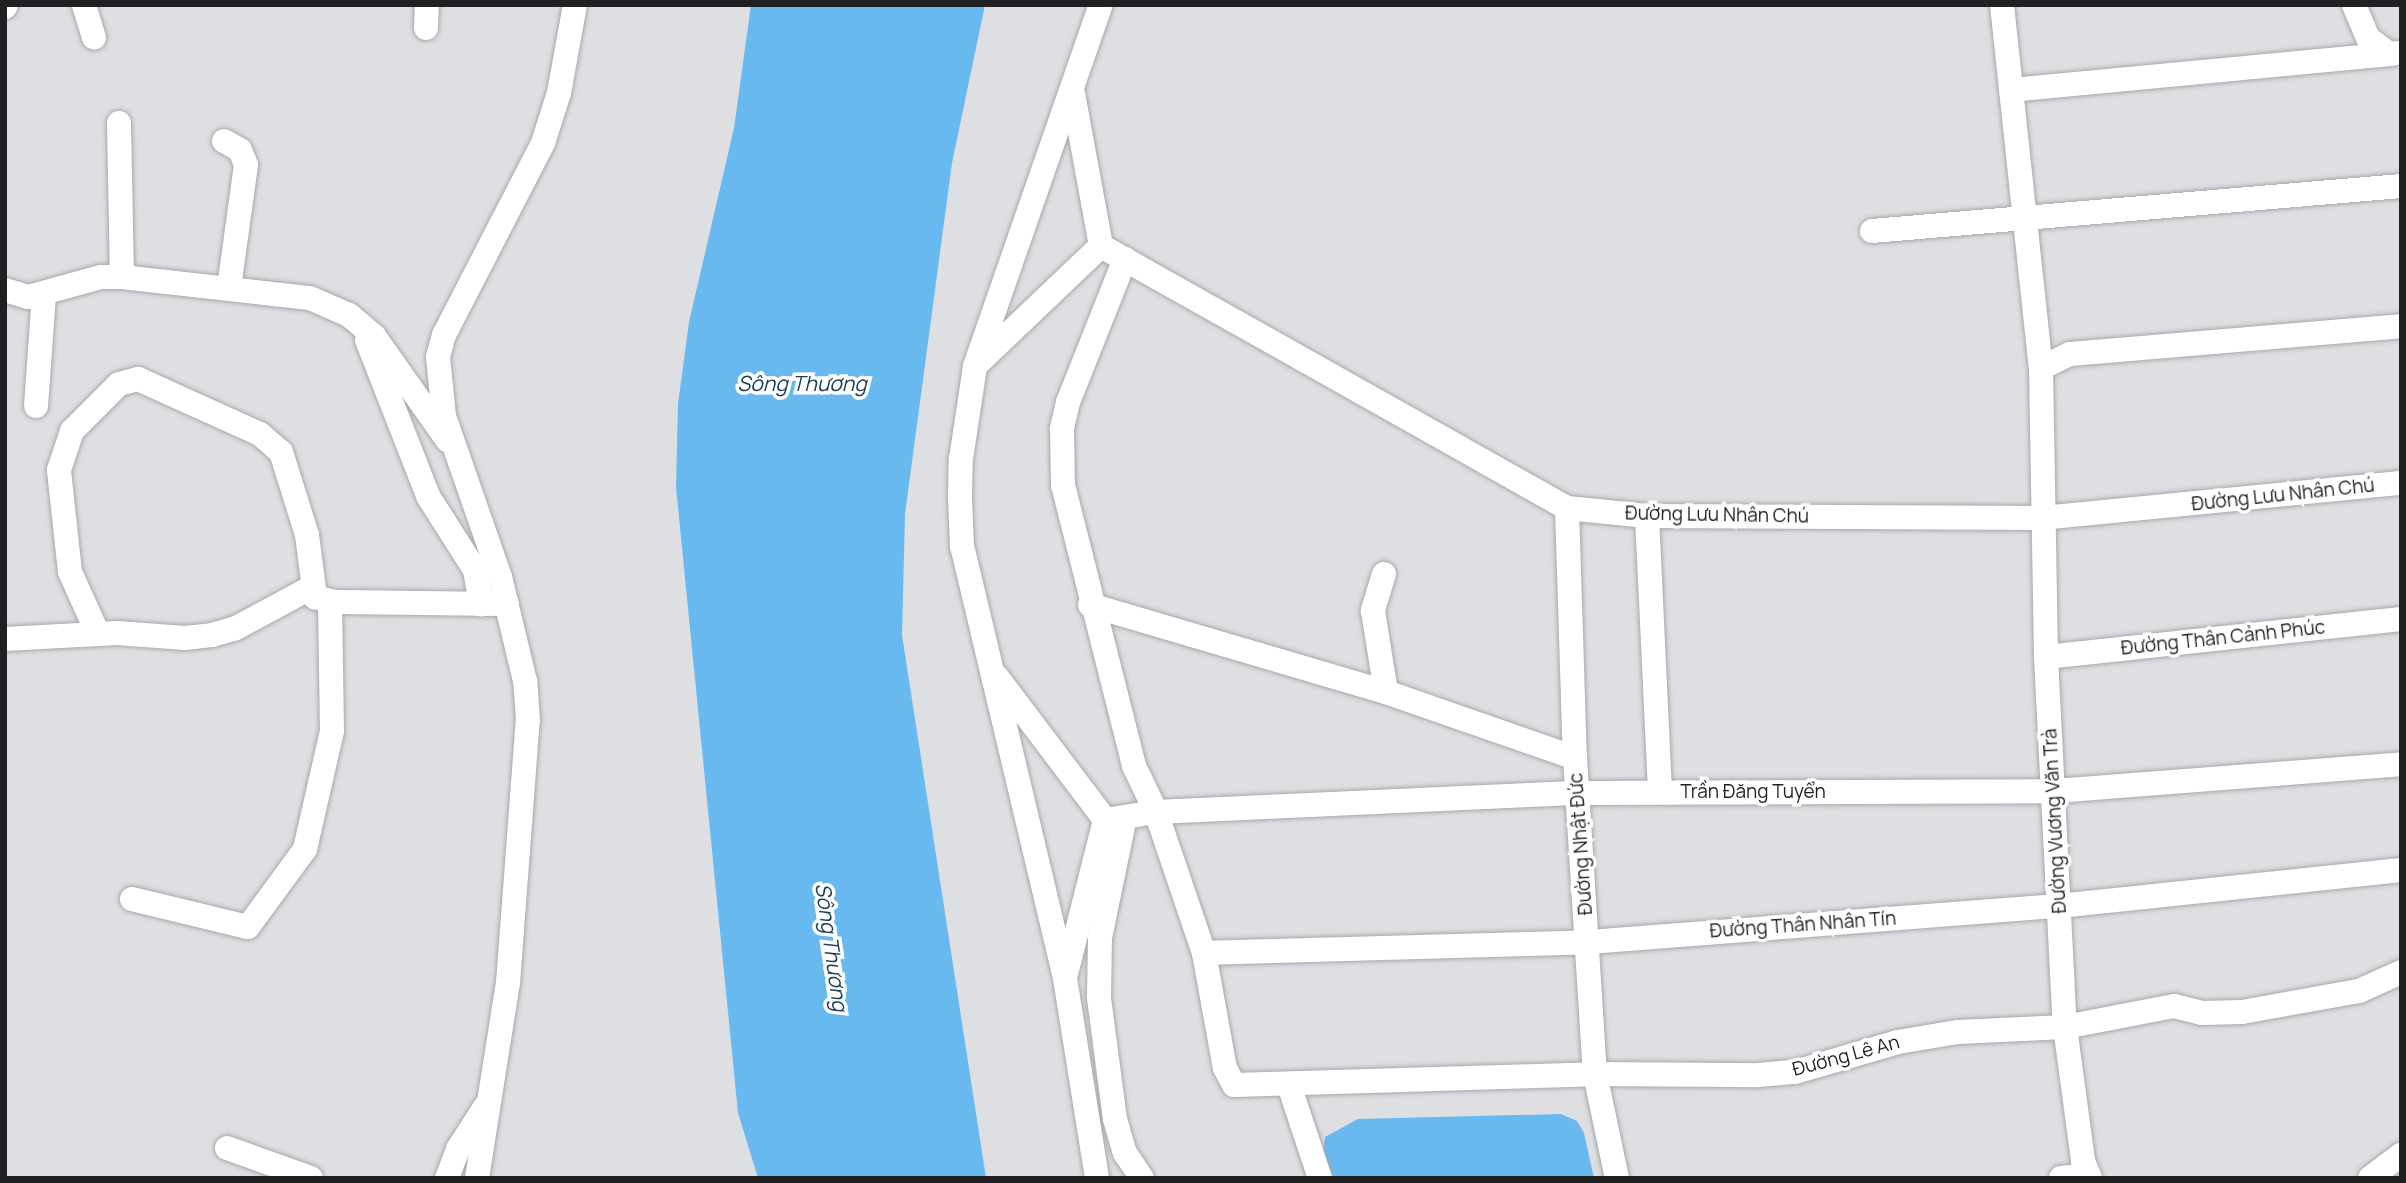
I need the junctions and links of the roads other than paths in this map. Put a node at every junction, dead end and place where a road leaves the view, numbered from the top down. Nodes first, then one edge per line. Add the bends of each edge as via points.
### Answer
1 (84, 5) edge
2 (1101, 5) edge
3 (2002, 5) edge
4 (2354, 5) edge
5 (573, 11) edge
6 (94, 37) dead end
7 (2395, 53) edge
8 (2011, 90) junction
9 (1073, 91) junction
10 (119, 123) dead end
11 (224, 141) dead end
12 (2401, 186) edge
13 (2023, 215) junction
14 (1872, 231) dead end
15 (1101, 246) junction
16 (1125, 259) junction
17 (122, 277) junction
18 (229, 287) junction
19 (5, 290) edge
20 (44, 294) junction
21 (362, 326) junction
22 (2401, 326) edge
23 (975, 366) junction
24 (2041, 368) junction
25 (36, 406) dead end
26 (453, 447) junction
27 (2401, 484) edge
28 (1567, 508) junction
29 (1647, 516) junction
30 (2042, 519) junction
31 (1384, 575) dead end
32 (321, 594) junction
33 (481, 604) junction
34 (507, 604) junction
35 (1090, 606) junction
36 (2401, 619) edge
37 (97, 634) junction
38 (5, 639) edge
39 (2046, 656) junction
40 (990, 668) junction
41 (1386, 692) junction
42 (1575, 758) junction
43 (2401, 764) edge
44 (2054, 791) junction
45 (1660, 792) junction
46 (1579, 793) junction
47 (1156, 812) junction
48 (1115, 818) junction
49 (2401, 870) edge
50 (132, 899) dead end
51 (2059, 906) junction
52 (1588, 942) junction
53 (1204, 953) junction
54 (2401, 972) edge
55 (1065, 978) junction
56 (2065, 1027) junction
57 (1595, 1074) junction
58 (1289, 1086) junction
59 (493, 1094) junction
60 (227, 1148) dead end
61 (2401, 1156) edge
62 (2090, 1177) edge
63 (311, 1178) edge
64 (447, 1178) edge
65 (477, 1178) edge
66 (1097, 1178) edge
67 (1142, 1178) edge
68 (1320, 1178) edge
69 (1618, 1178) edge
70 (2061, 1178) edge
71 (2370, 1178) edge

1 - 6 street
2 - 9 street
3 - 8 street, Đường Vương Văn Trà
4 - 7 street via 2368,38
5 - 26 street via 559,93 542,143 444,335 438,383
7 - 8 street
8 - 13 street, Đường Vương Văn Trà
9 - 15 street
9 - 23 street
10 - 17 street
11 - 18 street via 240,150 246,165
12 - 13 street
13 - 14 street
13 - 24 street, Đường Vương Văn Trà
15 - 16 street, Đường Lưu Nhân Chú
15 - 23 street
16 - 28 street, Đường Lưu Nhân Chú
16 - 35 street via 1089,341 1062,429 1063,485
17 - 18 street
17 - 20 street via 101,277
18 - 21 street via 310,298
19 - 20 street via 28,298
20 - 25 street
21 - 26 street via 402,372 425,415
21 - 33 street via 428,496 475,570
22 - 24 street via 2070,354
23 - 40 street via 961,460 962,547
24 - 30 street, Đường Vương Văn Trà
26 - 34 street
27 - 30 street, Đường Lưu Nhân Chú
28 - 29 street, Đường Lưu Nhân Chú
28 - 42 street, Đường Nhật Đức
29 - 30 street, Đường Lưu Nhân Chú
29 - 45 street
30 - 39 street, Đường Vương Văn Trà
31 - 41 street via 1373,611
32 - 33 street
32 - 37 street via 212,635
32 - 37 street via 281,452 260,434 138,379 120,384 72,431 58,470 70,572
32 - 50 street via 332,731 305,849 248,927
33 - 34 street
34 - 59 street via 528,720 508,983
35 - 41 street
35 - 47 street via 1134,766
36 - 39 street, Đường Thân Cảnh Phúc
37 - 38 street
39 - 44 street, Đường Vương Văn Trà
40 - 48 street
40 - 55 street
41 - 42 street
42 - 46 street, Đường Nhật Đức
43 - 44 street, Trần Đăng Tuyển
44 - 45 street, Trần Đăng Tuyển
44 - 51 street, Đường Vương Văn Trà
45 - 46 street, Trần Đăng Tuyển
46 - 47 street, Trần Đăng Tuyển
46 - 52 street, Đường Nhật Đức
47 - 48 street, Trần Đăng Tuyển
47 - 53 street
48 - 55 street
48 - 67 street via 1100,938 1099,998 1115,1119 1125,1153
49 - 51 street, Đường Thân Nhân Tín
51 - 52 street, Đường Thân Nhân Tín
51 - 56 street, Đường Vương Văn Trà
52 - 53 street, Đường Thân Nhân Tín
52 - 57 street, Đường Nhật Đức
53 - 58 street, Đường Lê An via 1229,1081 1240,1087
54 - 56 street, Đường Lê An via 2332,998 2242,1012 2202,1013 2174,1006
55 - 66 street
56 - 57 street, Đường Lê An via 1922,1038 1795,1072 1712,1077
56 - 62 street, Đường Vương Văn Trà via 2083,1161
57 - 58 street, Đường Lê An
57 - 69 street, Đường Nhật Đức
58 - 68 street
59 - 64 street via 458,1149
59 - 65 street
60 - 63 street
61 - 71 street
62 - 70 street

